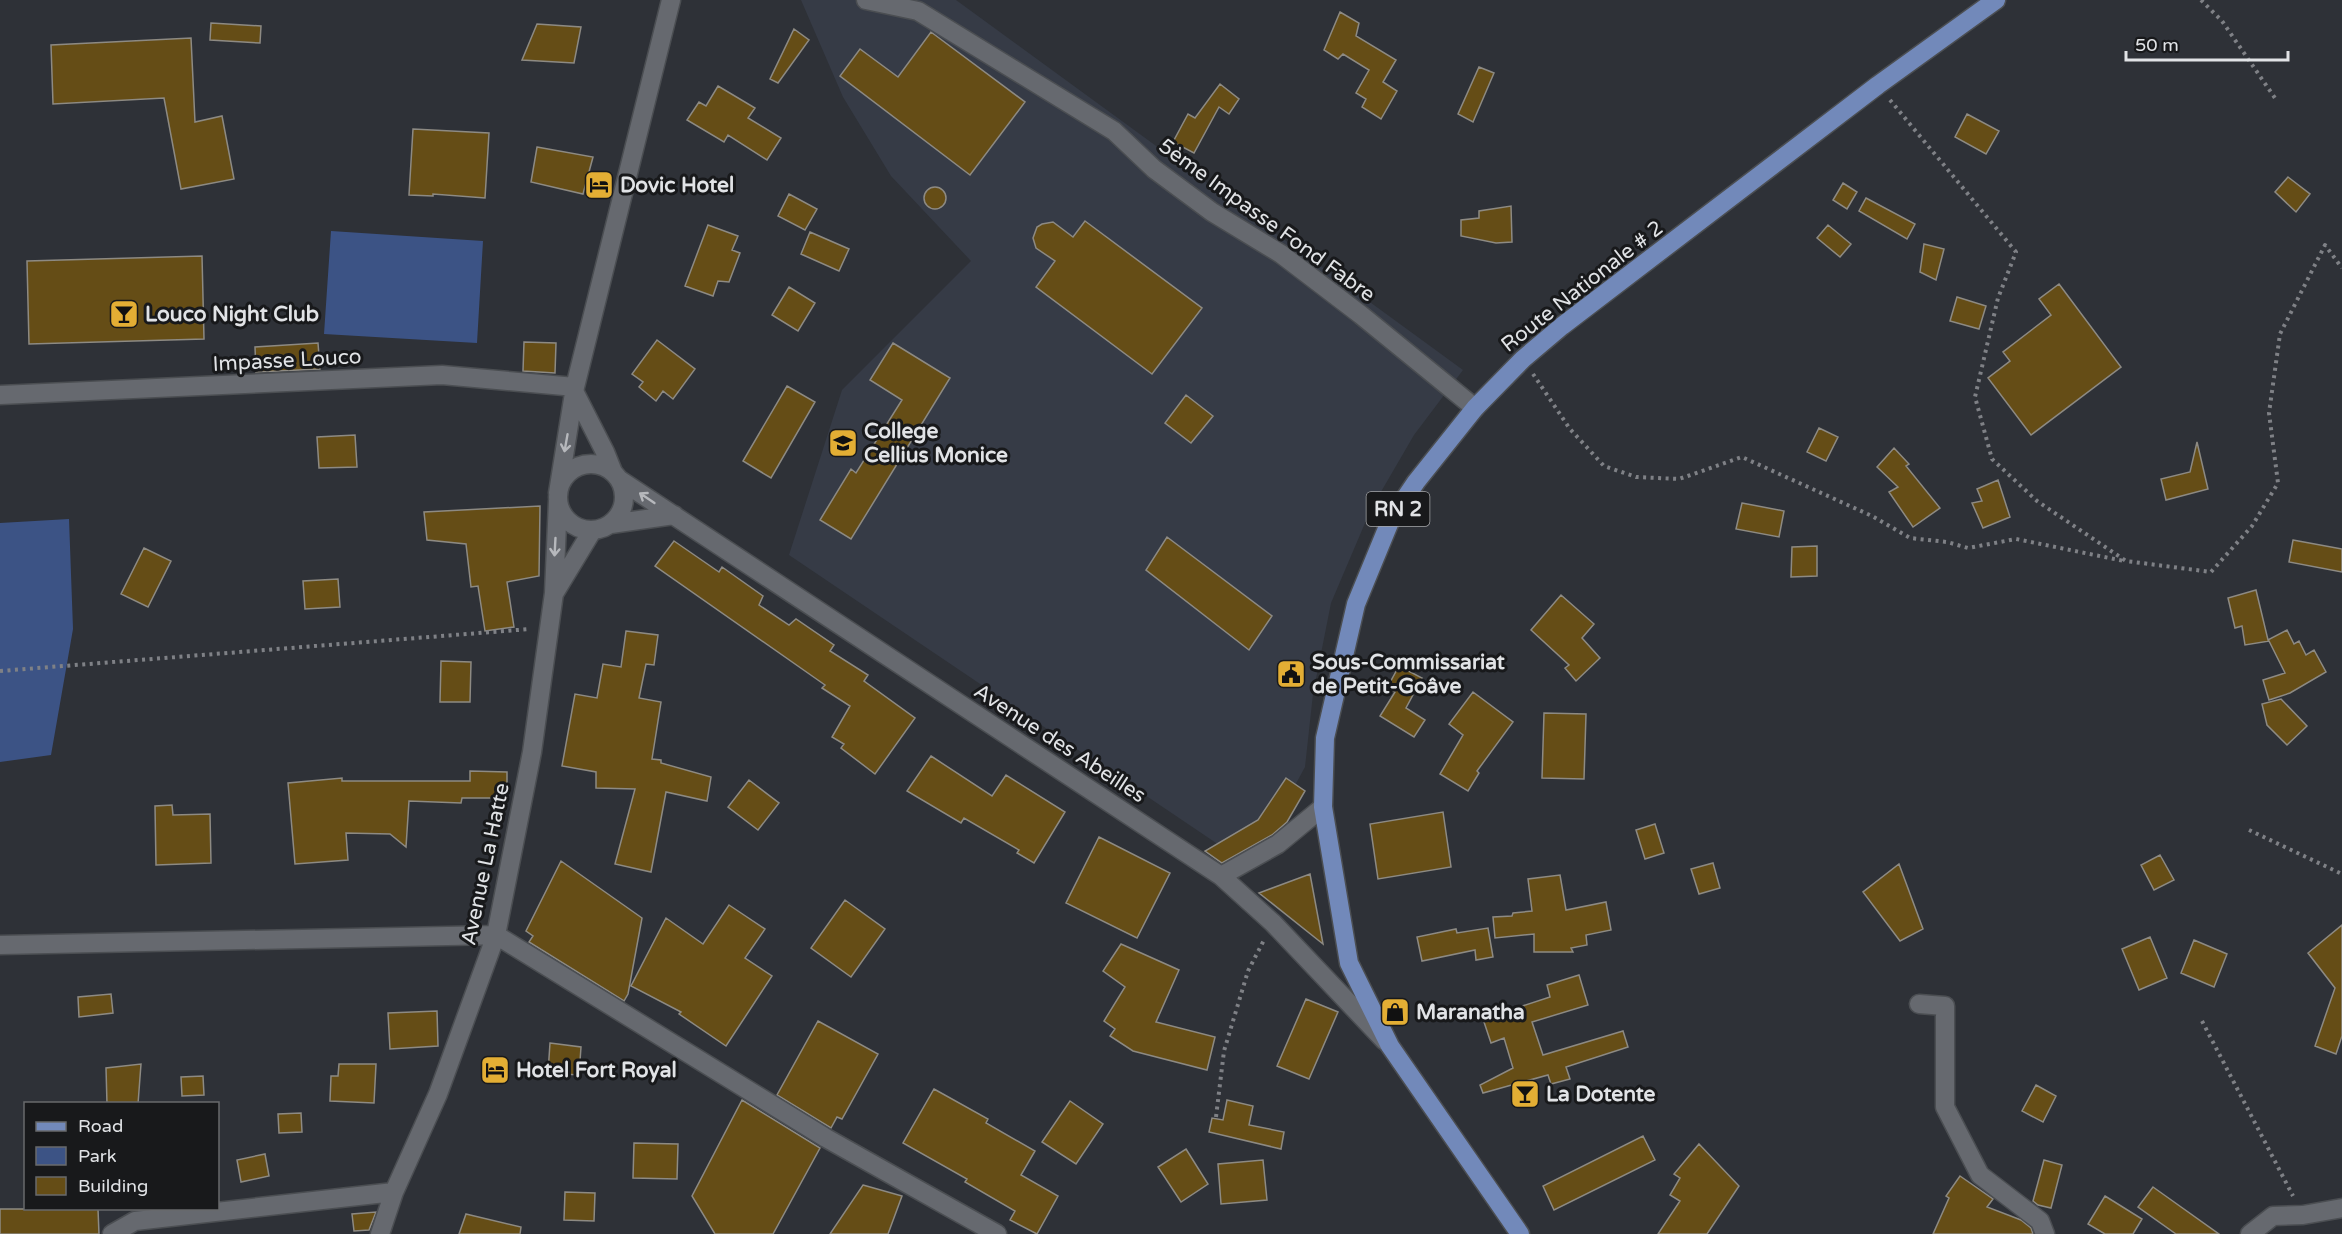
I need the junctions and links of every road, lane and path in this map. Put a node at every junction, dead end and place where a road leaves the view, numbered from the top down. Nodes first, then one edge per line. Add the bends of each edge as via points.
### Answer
1 (671, 0) edge
2 (866, 0) edge
3 (1996, 0) edge
4 (2201, 0) edge
5 (1878, 85) junction
6 (2277, 101) dead end
7 (2342, 268) edge
8 (1523, 359) junction
9 (575, 390) junction
10 (0, 395) edge
11 (1475, 408) junction
12 (617, 476) junction
13 (558, 497) junction
14 (674, 515) junction
15 (611, 524) junction
16 (592, 531) junction
17 (2126, 561) junction
18 (554, 593) junction
19 (549, 628) junction
20 (0, 671) edge
21 (1323, 807) junction
22 (2249, 830) dead end
23 (2342, 874) edge
24 (1221, 876) junction
25 (1273, 923) junction
26 (496, 935) junction
27 (0, 945) edge
28 (1919, 1004) dead end
29 (2202, 1021) dead end
30 (1390, 1046) junction
31 (1215, 1117) dead end
32 (394, 1192) junction
33 (2342, 1208) edge
34 (2303, 1215) junction
35 (112, 1234) edge
36 (380, 1234) edge
37 (997, 1234) edge
38 (1520, 1234) edge
39 (2045, 1234) edge
40 (2250, 1234) edge

1 - 9 street, Avenue La Hatte
2 - 11 street, 5ème Impasse Fond Fabre via 918,11 1114,131 1154,170 1212,212 1281,254
3 - 5 main road, Route Nationale # 2 / RN 2
4 - 6 path via 2222,21
5 - 8 main road, Route Nationale # 2 / RN 2
5 - 17 path via 2016,252 1998,298 1975,397 1992,459 2037,501
7 - 17 path via 2325,245 2280,333 2269,413 2278,483 2252,526 2211,572
8 - 11 main road, Route Nationale # 2 / RN 2
8 - 17 path via 1570,429 1604,466 1635,477 1679,479 1742,457 1872,516 1910,538 1968,548 2016,539
9 - 10 street, Impasse Louco via 442,375
9 - 12 street
9 -> 13 street, Avenue La Hatte
11 - 21 main road, Route Nationale # 2 / RN 2 via 1391,519 1356,604 1325,738
12 - 13 street via 604,465 582,465 566,475
14 -> 12 street, Avenue des Abeilles
12 - 15 street via 625,501
13 - 16 street via 560,510 573,525
13 -> 18 street, Avenue La Hatte
14 - 15 street
14 - 24 street, Avenue des Abeilles
15 - 16 street
16 - 18 street, Avenue La Hatte
18 - 19 street, Avenue La Hatte
19 - 20 path
19 - 26 street, Avenue La Hatte via 531,752
21 - 24 street via 1278,844
21 - 30 main road, Route Nationale # 2 / RN 2 via 1349,963
22 - 23 path
24 - 25 street, Avenue des Abeilles
25 - 30 street, Avenue des Abeilles
25 - 31 path via 1248,971 1228,1040
26 - 27 street
26 - 32 street, Avenue La Hatte via 438,1094
26 - 37 street via 826,1138
28 - 39 street via 1945,1006 1945,1107 1974,1165 2040,1221
29 - 34 path
30 - 38 main road, Route Nationale # 2 / RN 2
32 - 35 street via 135,1221
32 - 36 street, Avenue La Hatte
33 - 34 street
34 - 40 street via 2273,1216

